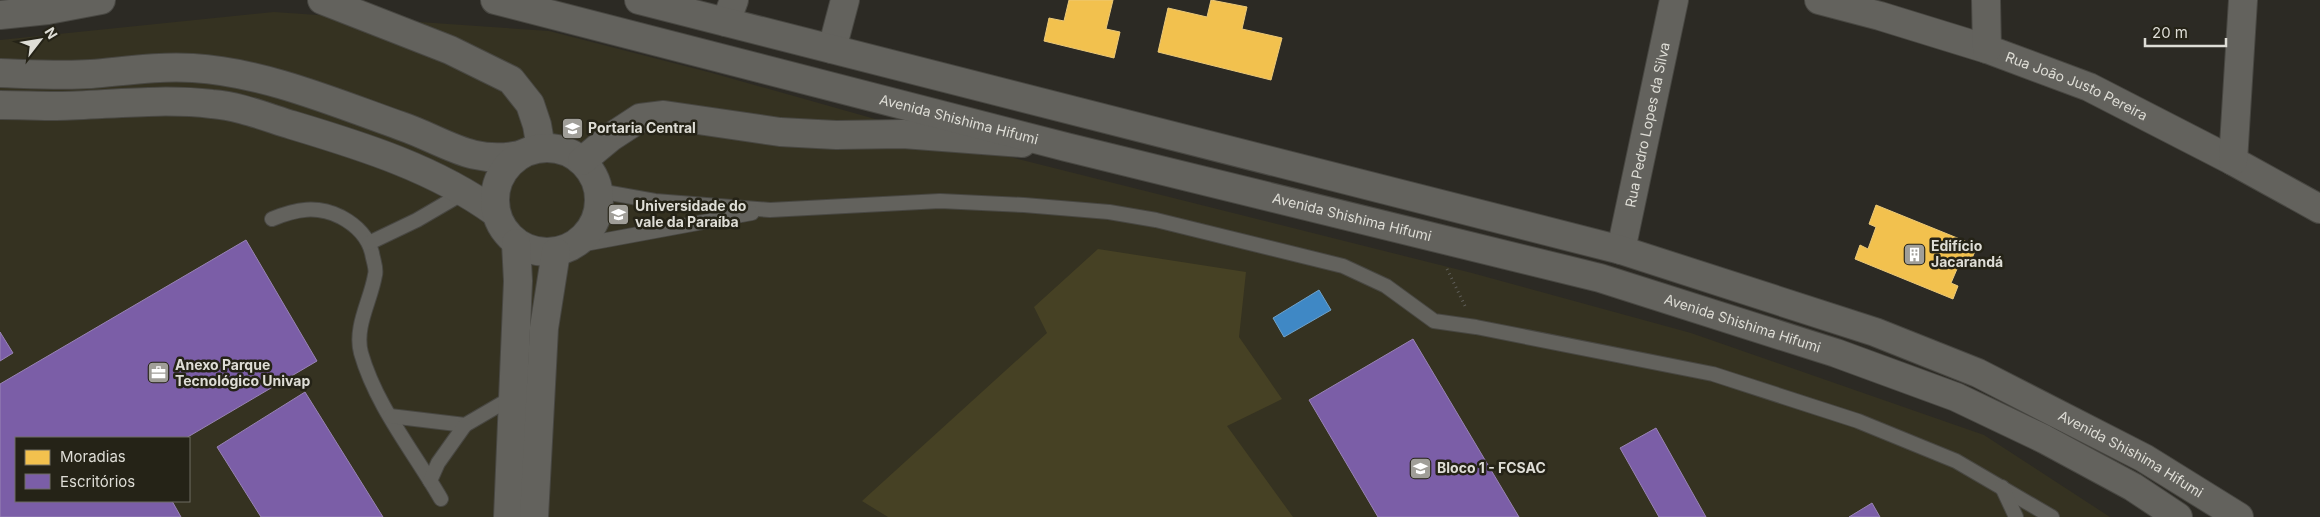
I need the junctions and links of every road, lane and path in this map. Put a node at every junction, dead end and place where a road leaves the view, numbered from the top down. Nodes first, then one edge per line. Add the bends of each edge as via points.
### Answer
1 (101, 0) edge
2 (322, 0) edge
3 (495, 0) edge
4 (639, 0) edge
5 (845, 0) edge
6 (1674, 0) edge
7 (1819, 0) edge
8 (1986, 0) edge
9 (2244, 0) edge
10 (730, 11) edge
11 (0, 15) edge
12 (832, 49) junction
13 (1987, 49) junction
14 (0, 73) edge
15 (0, 105) edge
16 (1066, 147) junction
17 (530, 151) junction
18 (582, 161) junction
19 (2233, 161) junction
20 (599, 191) junction
21 (465, 192) junction
22 (2320, 209) edge
23 (770, 210) junction
24 (496, 213) junction
25 (272, 219) dead end
26 (1431, 237) junction
27 (370, 243) junction
28 (516, 243) junction
29 (565, 249) junction
30 (1621, 250) junction
31 (1476, 327) junction
32 (513, 397) junction
33 (390, 416) junction
34 (465, 425) junction
35 (430, 481) junction
36 (2002, 487) junction
37 (441, 499) dead end
38 (508, 517) edge
39 (534, 517) edge
40 (2016, 517) edge
41 (2052, 517) edge
42 (2178, 517) edge
43 (2239, 517) edge

1 - 11 street
2 - 17 street via 450,50 511,80 530,104 537,124
3 - 16 street, Avenida Shishima Hifumi
4 - 10 street, Avenida Shishima Hifumi
5 - 12 street
6 - 30 street, Rua Pedro Lopes da Silva
7 - 13 street, Rua João Justo Pereira
8 - 13 street
9 - 19 street
10 - 12 street, Avenida Shishima Hifumi
12 - 30 street, Avenida Shishima Hifumi
13 - 19 street, Rua João Justo Pereira via 2090,87
14 - 17 street via 63,75 135,68 195,68 246,76 302,91 407,128 464,153 500,159
15 - 21 street via 213,104 329,136 404,163
16 - 18 street via 903,134 780,132 664,115 640,118
16 - 26 street, Avenida Shishima Hifumi
17 - 18 street via 555,148 570,152
17 - 24 street via 507,165 498,180 494,196
18 - 20 street via 593,175
19 - 22 street, Rua João Justo Pereira
20 - 23 lane via 655,200
20 - 29 street via 594,225 583,239
21 - 24 street
21 - 27 lane
23 - 29 lane
23 - 31 lane via 940,201 1108,212 1156,220 1344,266 1386,286 1434,321
24 - 28 street via 505,232
25 - 27 lane via 292,211 312,209 332,213 353,223
26 - 31 path
26 - 42 street, Avenida Shishima Hifumi via 1600,278 1836,353 1956,397 2132,487
27 - 33 lane via 376,274 361,329 360,350
28 - 29 street via 531,251
28 - 32 street via 518,281
29 - 39 street via 544,328
30 - 43 street, Avenida Shishima Hifumi via 1875,332 1978,373 2144,458
31 - 36 lane via 1713,374 1858,421 1956,461
32 - 34 lane
32 - 38 street
33 - 34 lane
33 - 35 lane
34 - 35 lane via 438,463
35 - 37 lane
36 - 40 lane
36 - 41 lane

